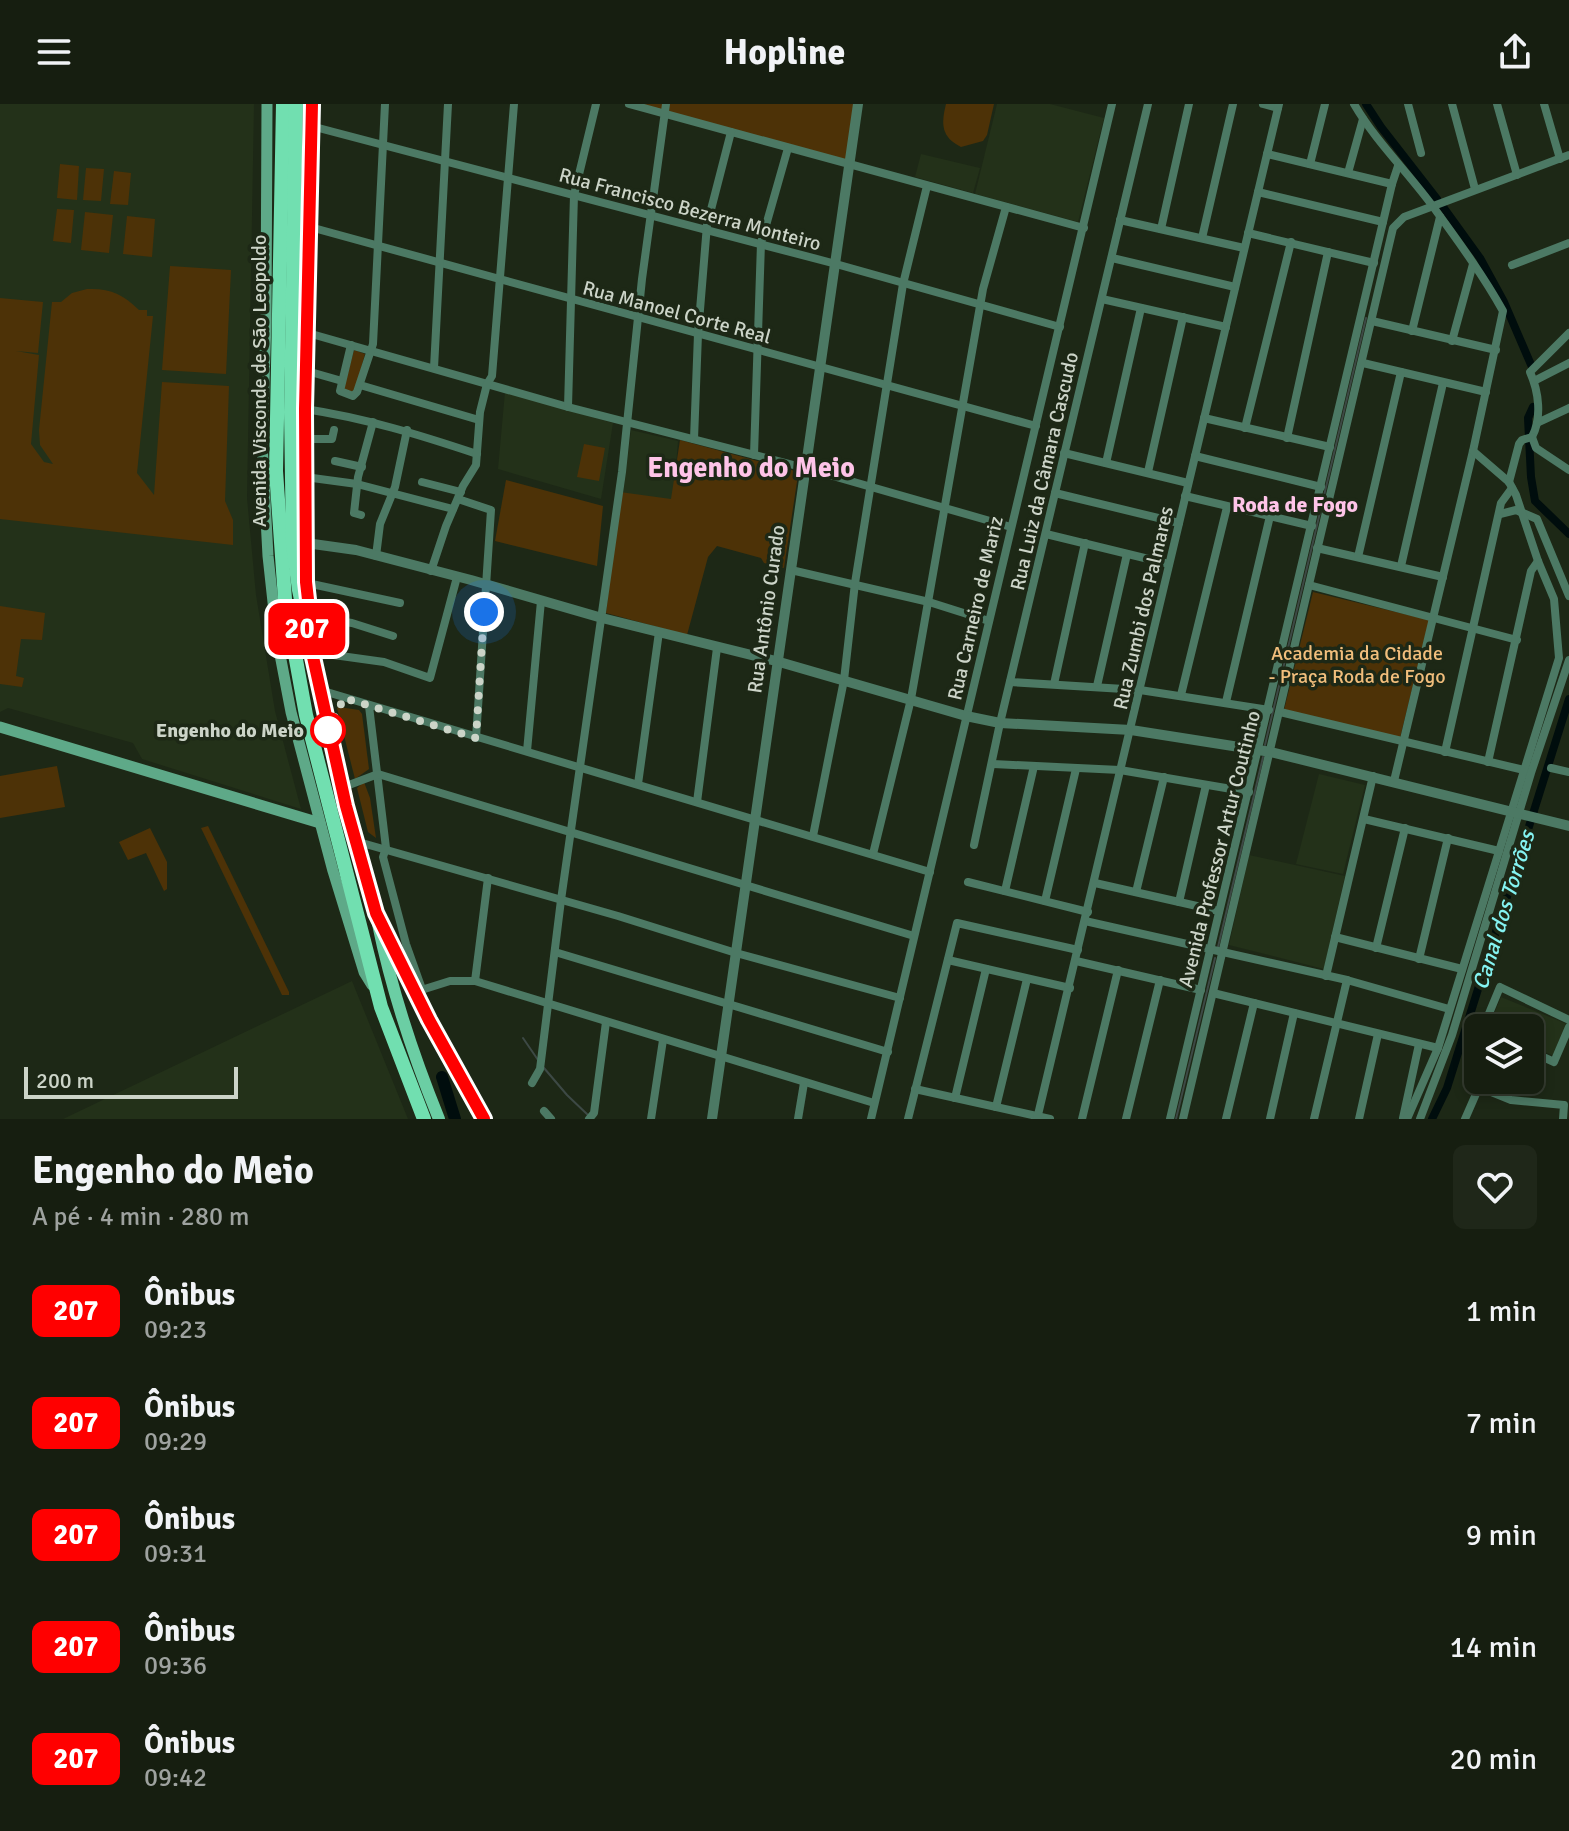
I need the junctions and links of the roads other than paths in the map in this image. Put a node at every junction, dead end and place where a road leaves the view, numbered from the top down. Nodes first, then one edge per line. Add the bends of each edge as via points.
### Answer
1 (267, 104) edge
2 (283, 104) edge
3 (296, 104) edge
4 (312, 104) edge
5 (385, 104) edge
6 (448, 104) edge
7 (514, 104) edge
8 (596, 104) edge
9 (629, 104) edge
10 (858, 104) edge
11 (1112, 104) edge
12 (1148, 104) edge
13 (1189, 104) edge
14 (1233, 104) edge
15 (1263, 104) edge
16 (1325, 104) edge
17 (1354, 104) edge
18 (1408, 104) edge
19 (1452, 104) edge
20 (1497, 104) edge
21 (1544, 104) edge
22 (1278, 106) edge
23 (666, 109) edge
24 (1363, 119) junction
25 (311, 126) junction
26 (731, 132) junction
27 (383, 144) junction
28 (788, 148) junction
29 (1421, 153) dead end
30 (1267, 154) junction
31 (1564, 157) edge
32 (444, 160) junction
33 (849, 164) junction
34 (1310, 164) junction
35 (1398, 166) junction
36 (1348, 173) junction
37 (1517, 175) junction
38 (507, 178) junction
39 (1392, 184) junction
40 (927, 186) junction
41 (1475, 189) junction
42 (1258, 192) junction
43 (574, 195) junction
44 (1433, 206) junction
45 (1006, 207) junction
46 (651, 216) junction
47 (1440, 217) junction
48 (1120, 220) junction
49 (1383, 222) junction
50 (310, 227) junction
51 (1084, 228) junction
52 (1161, 229) junction
53 (707, 231) junction
54 (1248, 233) junction
55 (1202, 238) junction
56 (1291, 242) junction
57 (1569, 243) edge
58 (762, 246) junction
59 (376, 247) junction
60 (1244, 248) junction
61 (1328, 252) junction
62 (1112, 258) junction
63 (1374, 263) junction
64 (438, 264) junction
65 (836, 264) junction
66 (1473, 264) junction
67 (1512, 265) dead end
68 (500, 280) junction
69 (903, 284) junction
70 (1235, 287) junction
71 (1102, 299) junction
72 (570, 300) junction
73 (980, 306) junction
74 (1141, 308) junction
75 (1183, 317) junction
76 (638, 318) junction
77 (1372, 321) junction
78 (1060, 327) junction
79 (1226, 327) junction
80 (1412, 331) junction
81 (308, 333) junction
82 (1569, 333) edge
83 (698, 334) junction
84 (1452, 341) junction
85 (351, 345) junction
86 (370, 350) junction
87 (1496, 350) junction
88 (758, 351) junction
89 (1363, 363) junction
90 (1569, 363) edge
91 (434, 368) junction
92 (820, 369) junction
93 (307, 371) junction
94 (1401, 372) junction
95 (1532, 377) junction
96 (342, 381) junction
97 (1443, 383) junction
98 (487, 384) junction
99 (360, 385) junction
100 (887, 387) junction
101 (1486, 392) junction
102 (962, 406) junction
103 (568, 407) junction
104 (1569, 408) edge
105 (305, 409) junction
106 (1204, 418) junction
107 (479, 420) junction
108 (373, 422) junction
109 (627, 423) junction
110 (1537, 423) junction
111 (1036, 426) junction
112 (1245, 428) junction
113 (334, 430) dead end
114 (407, 430) junction
115 (1287, 438) junction
116 (1528, 438) junction
117 (305, 439) junction
118 (694, 439) junction
119 (448, 444) junction
120 (1330, 447) junction
121 (1473, 451) junction
122 (1064, 453) junction
123 (477, 454) junction
124 (754, 455) junction
125 (445, 456) dead end
126 (1195, 456) junction
127 (335, 461) dead end
128 (1106, 463) junction
129 (362, 467) junction
130 (805, 468) junction
131 (1569, 470) edge
132 (1148, 472) junction
133 (397, 475) junction
134 (305, 477) junction
135 (408, 477) dead end
136 (422, 482) dead end
137 (1188, 483) junction
138 (357, 484) junction
139 (1510, 485) junction
140 (872, 487) junction
141 (1321, 487) junction
142 (1055, 493) junction
143 (393, 494) junction
144 (459, 496) junction
145 (1185, 496) junction
146 (944, 507) junction
147 (1227, 507) junction
148 (453, 509) junction
149 (1522, 512) junction
150 (1500, 514) junction
151 (361, 515) dead end
152 (1270, 516) junction
153 (1179, 523) junction
154 (1312, 526) junction
155 (1011, 527) junction
156 (1046, 534) junction
157 (306, 543) junction
158 (1085, 543) junction
159 (1317, 548) junction
160 (1127, 554) junction
161 (376, 556) junction
162 (1358, 557) junction
163 (1538, 561) junction
164 (1169, 564) junction
165 (1401, 566) junction
166 (791, 570) junction
167 (431, 571) junction
168 (457, 577) junction
169 (1443, 577) junction
170 (306, 582) junction
171 (855, 583) junction
172 (487, 584) junction
173 (1567, 584) edge
174 (1309, 585) junction
175 (1569, 596) edge
176 (541, 601) junction
177 (929, 602) junction
178 (400, 603) dead end
179 (602, 618) junction
180 (1431, 618) junction
181 (989, 621) junction
182 (308, 624) junction
183 (1474, 630) junction
184 (659, 632) junction
185 (393, 636) dead end
186 (1517, 640) junction
187 (717, 648) junction
188 (312, 652) junction
189 (1569, 660) edge
190 (776, 661) junction
191 (844, 680) junction
192 (1010, 682) junction
193 (1054, 684) junction
194 (1097, 686) junction
195 (319, 689) junction
196 (1140, 690) junction
197 (1181, 695) junction
198 (911, 699) junction
199 (1226, 702) junction
200 (369, 706) junction
201 (1269, 710) junction
202 (1280, 712) junction
203 (966, 716) junction
204 (1000, 723) junction
205 (0, 727) edge
206 (1131, 730) junction
207 (476, 738) junction
208 (1404, 742) junction
209 (1257, 750) junction
210 (527, 751) junction
211 (1271, 752) junction
212 (1445, 752) junction
213 (1488, 762) junction
214 (993, 764) junction
215 (1034, 766) junction
216 (580, 767) junction
217 (1551, 768) dead end
218 (1076, 769) junction
219 (1120, 770) junction
220 (1524, 770) junction
221 (1569, 772) edge
222 (378, 774) junction
223 (1373, 776) junction
224 (1164, 777) junction
225 (1394, 781) junction
226 (638, 784) junction
227 (1206, 785) junction
228 (341, 788) junction
229 (1249, 792) junction
230 (697, 802) junction
231 (1524, 813) junction
232 (755, 819) junction
233 (1364, 819) junction
234 (320, 823) junction
235 (1569, 826) edge
236 (1405, 828) junction
237 (571, 833) junction
238 (813, 836) junction
239 (1448, 838) junction
240 (355, 840) junction
241 (974, 845) dead end
242 (386, 848) junction
243 (1499, 851) junction
244 (873, 854) junction
245 (930, 872) junction
246 (488, 878) junction
247 (968, 882) dead end
248 (1095, 883) junction
249 (745, 887) junction
250 (1005, 891) junction
251 (1136, 892) junction
252 (561, 900) junction
253 (1045, 901) junction
254 (1179, 902) junction
255 (1219, 911) junction
256 (376, 913) junction
257 (1086, 916) junction
258 (914, 936) junction
259 (1335, 937) junction
260 (1376, 948) junction
261 (1078, 950) junction
262 (1211, 951) junction
263 (555, 952) junction
264 (736, 953) junction
265 (1222, 954) junction
266 (1419, 959) junction
267 (948, 960) junction
268 (1076, 961) junction
269 (986, 969) junction
270 (1462, 969) junction
271 (1118, 970) junction
272 (1326, 976) junction
273 (1027, 979) junction
274 (1160, 980) junction
275 (1347, 980) junction
276 (475, 981) junction
277 (1070, 988) junction
278 (418, 990) junction
279 (1201, 990) junction
280 (1213, 993) junction
281 (379, 995) junction
282 (900, 998) junction
283 (1254, 1003) junction
284 (728, 1004) junction
285 (548, 1005) junction
286 (1449, 1009) junction
287 (1294, 1013) junction
288 (1489, 1014) edge
289 (1569, 1020) edge
290 (606, 1022) junction
291 (1337, 1022) junction
292 (1569, 1027) edge
293 (1378, 1034) junction
294 (663, 1040) junction
295 (1419, 1044) junction
296 (1438, 1048) junction
297 (888, 1052) junction
298 (720, 1057) junction
299 (1544, 1057) edge
300 (532, 1083) dead end
301 (804, 1083) junction
302 (915, 1089) junction
303 (955, 1098) junction
304 (874, 1103) junction
305 (996, 1107) junction
306 (544, 1111) dead end
307 (592, 1116) edge
308 (1038, 1118) edge
309 (424, 1119) edge
310 (439, 1119) edge
311 (484, 1119) edge
312 (551, 1119) edge
313 (651, 1119) edge
314 (712, 1119) edge
315 (798, 1119) edge
316 (871, 1119) edge
317 (908, 1119) edge
318 (1050, 1119) edge
319 (1082, 1119) edge
320 (1126, 1119) edge
321 (1170, 1119) edge
322 (1183, 1119) edge
323 (1226, 1119) edge
324 (1270, 1119) edge
325 (1314, 1119) edge
326 (1359, 1119) edge
327 (1405, 1119) edge
328 (1420, 1119) edge
329 (1465, 1119) edge
330 (1563, 1119) edge

1 - 234 main road, Avenida Visconde de São Leopoldo via 262,443 268,556 282,668
2 - 281 highway, Avenida Visconde de São Leopoldo via 276,471 285,599 306,715
3 - 182 highway, Avenida Visconde de São Leopoldo via 292,500 296,570
4 - 25 main road, Avenida Visconde de São Leopoldo
5 - 27 street
6 - 32 street
7 - 38 street
8 - 43 street
9 - 23 street
10 - 33 street, Rua Antônio Curado
11 - 51 street, Rua Carneiro de Mariz
12 - 48 street, Rua Luiz da Câmara Cascudo
13 - 52 street
14 - 55 street
15 - 22 street
16 - 34 street
17 - 24 street
18 - 29 street
19 - 41 street
20 - 37 street
21 - 31 street
22 - 30 street, Rua Zumbi dos Palmares
23 - 26 street
23 - 46 street
24 - 35 street
24 - 36 street
25 - 27 street, Rua Francisco Bezerra Monteiro
25 - 50 main road, Avenida Visconde de São Leopoldo
26 - 28 street
26 - 53 street
27 - 32 street, Rua Francisco Bezerra Monteiro
27 - 59 street
28 - 33 street
28 - 58 street
30 - 34 street
30 - 42 street, Rua Zumbi dos Palmares
31 - 37 street, Avenida Professor Artur Coutinho
32 - 38 street, Rua Francisco Bezerra Monteiro
32 - 64 street
33 - 40 street
33 - 65 street, Rua Antônio Curado
34 - 36 street
35 - 39 street, Avenida Professor Artur Coutinho
35 - 44 street
36 - 39 street
37 - 41 street, Avenida Professor Artur Coutinho
38 - 43 street, Rua Francisco Bezerra Monteiro
38 - 68 street
39 - 49 street, Avenida Professor Artur Coutinho
40 - 45 street
40 - 69 street
41 - 44 street, Avenida Professor Artur Coutinho
42 - 49 street
42 - 54 street, Rua Zumbi dos Palmares
43 - 46 street, Rua Francisco Bezerra Monteiro
43 - 72 street
44 - 47 street
44 - 77 street, Avenida Professor Artur Coutinho via 1404,217 1393,228
45 - 51 street
45 - 73 street
46 - 53 street, Rua Francisco Bezerra Monteiro
46 - 76 street
47 - 66 street
47 - 80 street
48 - 52 street
48 - 62 street, Rua Luiz da Câmara Cascudo
49 - 63 street, Avenida Professor Artur Coutinho
50 - 59 street, Rua Manoel Corte Real
50 - 81 main road, Avenida Visconde de São Leopoldo
51 - 78 street, Rua Carneiro de Mariz
52 - 55 street
53 - 58 street, Rua Francisco Bezerra Monteiro
53 - 83 street
54 - 56 street
54 - 60 street, Rua Zumbi dos Palmares
55 - 60 street
56 - 61 street
56 - 112 street
57 - 67 street
58 - 65 street, Rua Francisco Bezerra Monteiro
58 - 88 street
59 - 64 street, Rua Manoel Corte Real
59 - 86 street
60 - 70 street, Rua Zumbi dos Palmares
61 - 63 street
61 - 115 street
62 - 70 street
62 - 71 street, Rua Luiz da Câmara Cascudo
63 - 120 street, Avenida Professor Artur Coutinho
64 - 68 street, Rua Manoel Corte Real
64 - 91 street
65 - 69 street, Rua Francisco Bezerra Monteiro
65 - 92 street, Rua Antônio Curado
66 - 84 street
66 - 87 street via 1503,311
68 - 72 street, Rua Manoel Corte Real
68 - 98 street
69 - 73 street, Rua Francisco Bezerra Monteiro
69 - 100 street
70 - 79 street, Rua Zumbi dos Palmares
71 - 74 street
71 - 122 street, Rua Luiz da Câmara Cascudo
72 - 76 street, Rua Manoel Corte Real
72 - 103 street
73 - 78 street, Rua Francisco Bezerra Monteiro
73 - 102 street
74 - 75 street
74 - 128 street
75 - 79 street
75 - 132 street
76 - 83 street, Rua Manoel Corte Real
76 - 109 street
77 - 80 street
77 - 89 street, Avenida Professor Artur Coutinho
78 - 111 street, Rua Carneiro de Mariz
79 - 106 street, Rua Zumbi dos Palmares
80 - 84 street
81 - 85 street
81 - 93 main road, Avenida Visconde de São Leopoldo
82 - 95 street
83 - 88 street, Rua Manoel Corte Real
83 - 118 street
84 - 87 street
85 - 86 street
85 - 96 street
86 - 91 street
86 - 99 street
87 - 101 street
88 - 92 street, Rua Manoel Corte Real
88 - 124 street
89 - 94 street
89 - 159 street, Avenida Professor Artur Coutinho
90 - 95 street
91 - 98 street
92 - 100 street, Rua Manoel Corte Real
92 - 130 street, Rua Antônio Curado
93 - 96 street
93 - 105 main road, Avenida Visconde de São Leopoldo
94 - 97 street
94 - 162 street
95 - 110 street via 1538,394
96 - 99 street via 341,393 352,396
97 - 101 street
97 - 165 street
98 - 103 street
98 - 107 street
99 - 107 street
100 - 102 street, Rua Manoel Corte Real
100 - 140 street
101 - 121 street
102 - 111 street, Rua Manoel Corte Real
102 - 146 street
103 - 109 street
104 - 110 street
105 - 108 street
105 - 117 main road, Avenida Visconde de São Leopoldo
106 - 112 street
106 - 126 street, Rua Zumbi dos Palmares
107 - 123 street
108 - 114 street
108 - 129 street
109 - 118 street
109 - 179 street
110 - 116 street
111 - 155 street, Rua Carneiro de Mariz
112 - 115 street
113 - 117 street via 333,439
114 - 119 street
114 - 133 street
115 - 120 street
116 - 131 street
116 - 139 street
117 - 134 main road, Avenida Visconde de São Leopoldo
118 - 124 street
119 - 123 street
119 - 125 street
120 - 141 street, Avenida Professor Artur Coutinho
121 - 139 street
121 - 169 street
122 - 128 street
122 - 142 street, Rua Luiz da Câmara Cascudo
123 - 144 street
124 - 130 street
126 - 137 street, Rua Zumbi dos Palmares
126 - 141 street
127 - 129 street
128 - 132 street
129 - 138 street
130 - 140 street
130 - 166 street, Rua Antônio Curado
132 - 137 street
133 - 135 street
133 - 143 street
134 - 138 street
134 - 157 main road, Avenida Visconde de São Leopoldo
136 - 144 street
137 - 145 street, Rua Zumbi dos Palmares
138 - 143 street
138 - 151 street via 354,513
139 - 149 street
139 - 150 street
140 - 146 street
140 - 171 street
141 - 154 street, Avenida Professor Artur Coutinho
142 - 153 street
142 - 156 street, Rua Luiz da Câmara Cascudo
143 - 148 street
143 - 161 street via 382,517
144 - 148 street
144 - 172 street via 490,509
145 - 147 street
145 - 153 street, Rua Zumbi dos Palmares
146 - 155 street
146 - 177 street
147 - 152 street
147 - 197 street
148 - 167 street
149 - 150 street
149 - 163 street
149 - 173 street via 1537,519
150 - 183 street
152 - 154 street
152 - 199 street
153 - 164 street, Rua Zumbi dos Palmares
154 - 201 street, Avenida Professor Artur Coutinho
155 - 181 street, Rua Carneiro de Mariz
156 - 158 street
156 - 192 street, Rua Luiz da Câmara Cascudo
157 - 161 street
157 - 170 main road, Avenida Visconde de São Leopoldo
158 - 160 street
158 - 193 street
159 - 162 street
159 - 174 street, Avenida Professor Artur Coutinho
160 - 164 street
160 - 194 street
161 - 167 street
162 - 165 street
163 - 186 street via 1531,571
163 - 220 street via 1554,599 1559,658
164 - 196 street, Rua Zumbi dos Palmares
165 - 169 street
166 - 171 street
166 - 190 street, Rua Antônio Curado
167 - 168 street
168 - 172 street
168 - 188 street via 430,678 384,662
169 - 180 street
170 - 178 street
170 - 182 main road, Avenida Visconde de São Leopoldo
171 - 177 street
171 - 191 street
172 - 176 street
172 - 207 street
173 - 175 street
174 - 180 street
174 - 202 street, Avenida Professor Artur Coutinho
176 - 179 street
176 - 210 street
177 - 181 street
177 - 198 street
179 - 184 street
179 - 216 street
180 - 183 street
180 - 208 street
181 - 203 street, Rua Carneiro de Mariz
182 - 185 street via 352,623
182 - 188 highway, Avenida Visconde de São Leopoldo
183 - 186 street
183 - 212 street
184 - 187 street
184 - 226 street
186 - 213 street
187 - 190 street
187 - 230 street
188 - 195 highway, Avenida Visconde de São Leopoldo
189 - 231 street
190 - 191 street
190 - 232 street, Rua Antônio Curado
191 - 198 street
191 - 238 street
192 - 193 street
192 - 204 street, Rua Luiz da Câmara Cascudo
193 - 194 street
194 - 196 street
195 - 200 street
195 - 228 highway, Avenida Visconde de São Leopoldo
196 - 197 street
196 - 206 street, Rua Zumbi dos Palmares
197 - 199 street
198 - 203 street
198 - 244 street
199 - 201 street
200 - 207 street
200 - 222 street
201 - 209 street, Avenida Professor Artur Coutinho
202 - 208 street
202 - 211 street, Avenida Professor Artur Coutinho
203 - 204 street
203 - 245 street, Rua Carneiro de Mariz
204 - 206 street
204 - 214 street, Rua Luiz da Câmara Cascudo
205 - 234 main road
206 - 209 street
206 - 219 street, Rua Zumbi dos Palmares
207 - 210 street
208 - 212 street
208 - 225 street
209 - 211 street
209 - 229 street, Avenida Professor Artur Coutinho
210 - 216 street
211 - 223 street
211 - 265 street, Avenida Professor Artur Coutinho
212 - 213 street
213 - 220 street
214 - 215 street
214 - 241 street, Rua Luiz da Câmara Cascudo
215 - 218 street
215 - 250 street
216 - 226 street
216 - 237 street
217 - 221 street
218 - 219 street
218 - 253 street
219 - 224 street
219 - 248 street, Rua Zumbi dos Palmares
220 - 231 street
222 - 228 street
222 - 237 street
222 - 242 street
223 - 225 street
223 - 233 street
224 - 227 street
224 - 251 street
225 - 231 street
226 - 230 street
227 - 229 street
227 - 254 street
228 - 240 highway, Avenida Visconde de São Leopoldo
229 - 255 street, Avenida Professor Artur Coutinho
230 - 232 street
231 - 235 street
231 - 243 street
231 - 328 street
232 - 238 street
232 - 249 street, Rua Antônio Curado
233 - 236 street
233 - 259 street
234 - 281 main road, Avenida Visconde de São Leopoldo via 364,972
236 - 239 street
236 - 260 street
237 - 249 street
237 - 252 street
238 - 244 street
239 - 243 street
239 - 266 street
240 - 242 street
240 - 256 highway, Avenida Visconde de São Leopoldo
242 - 246 street
242 - 278 street via 383,857
243 - 270 street
244 - 245 street
245 - 258 street, Rua Carneiro de Mariz
246 - 252 street
246 - 276 street
247 - 250 street
248 - 251 street
248 - 257 street, Rua Zumbi dos Palmares
249 - 258 street
249 - 264 street, Rua Antônio Curado
250 - 253 street
251 - 254 street
252 - 263 street
252 - 264 street
253 - 257 street
254 - 255 street
255 - 262 street, Avenida Professor Artur Coutinho
256 - 278 highway, Avenida Visconde de São Leopoldo
256 - 310 main road via 404,1031
257 - 261 street, Rua Zumbi dos Palmares
257 - 262 street
258 - 282 street, Rua Carneiro de Mariz
259 - 260 street
259 - 272 street
260 - 266 street
261 - 267 street via 957,923
261 - 268 street, Rua Zumbi dos Palmares
262 - 265 street
262 - 279 street, Avenida Professor Artur Coutinho
263 - 284 street
263 - 285 street
264 - 282 street
264 - 284 street, Rua Antônio Curado
265 - 272 street
265 - 280 street, Avenida Professor Artur Coutinho
266 - 270 street
267 - 269 street
267 - 302 street
268 - 271 street
268 - 277 street, Rua Zumbi dos Palmares
269 - 273 street
269 - 303 street
270 - 286 street
271 - 274 street
271 - 319 street
272 - 275 street
273 - 277 street
273 - 305 street
274 - 279 street
274 - 320 street
275 - 286 street
275 - 291 street
276 - 278 street
276 - 285 street
277 - 308 street, Rua Zumbi dos Palmares
278 - 311 highway, Avenida Visconde de São Leopoldo
279 - 321 street, Avenida Professor Artur Coutinho
280 - 283 street
280 - 322 street, Avenida Professor Artur Coutinho
281 - 309 highway, Avenida Visconde de São Leopoldo
282 - 297 street, Rua Carneiro de Mariz
283 - 287 street
283 - 323 street
284 - 297 street
284 - 298 street, Rua Antônio Curado
285 - 290 street
285 - 300 street via 540,1069
286 - 296 street
287 - 291 street
287 - 324 street
288 - 289 street via 1500,987
290 - 294 street
290 - 307 street
291 - 293 street
291 - 325 street
292 - 299 street via 1554,1062
293 - 295 street
293 - 326 street
294 - 298 street
294 - 313 street
295 - 296 street
295 - 327 street
296 - 327 street
297 - 304 street, Rua Carneiro de Mariz
298 - 301 street
298 - 314 street, Rua Antônio Curado
301 - 304 street
301 - 315 street
302 - 303 street
302 - 317 street
303 - 305 street
304 - 316 street, Rua Carneiro de Mariz
305 - 308 street
306 - 312 street
308 - 318 street
329 - 330 street via 1479,1088 1511,1100 1565,1106

